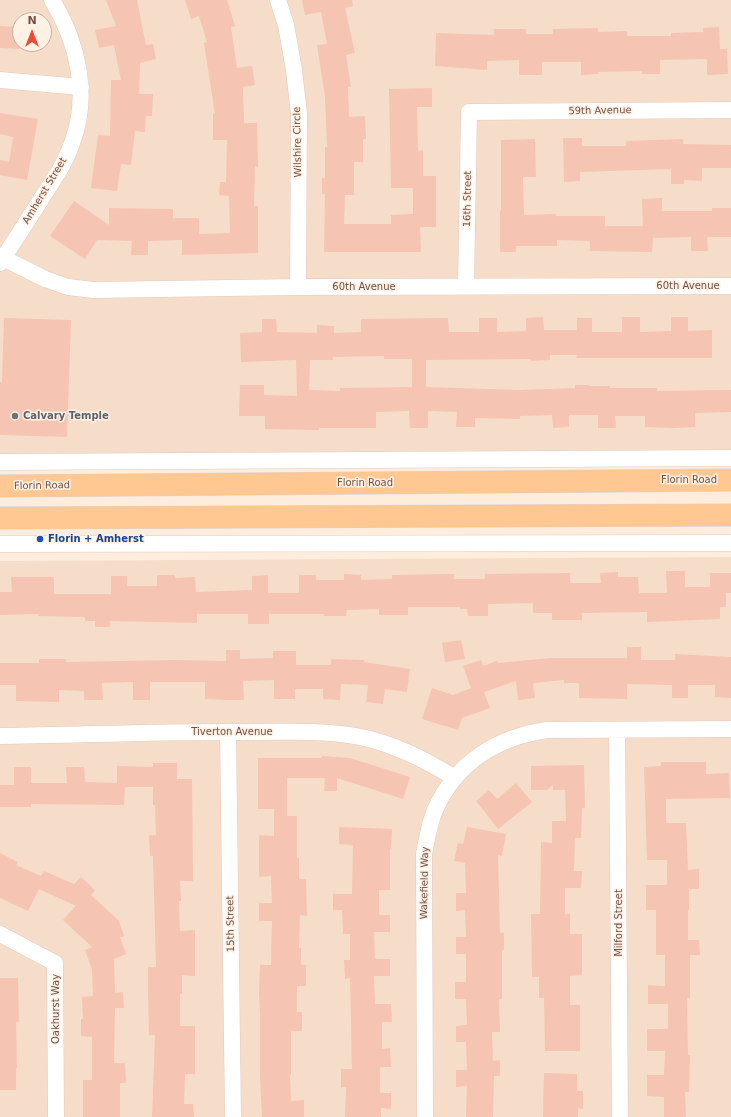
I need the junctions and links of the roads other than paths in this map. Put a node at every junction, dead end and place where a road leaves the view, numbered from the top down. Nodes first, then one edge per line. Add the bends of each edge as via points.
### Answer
1 (52, 0) edge
2 (278, 0) edge
3 (0, 80) edge
4 (81, 87) junction
5 (731, 110) edge
6 (469, 112) joint
7 (2, 261) edge
8 (466, 286) junction
9 (731, 286) edge
10 (298, 287) junction
11 (731, 458) edge
12 (0, 462) edge
13 (731, 480) edge
14 (0, 486) edge
15 (731, 515) edge
16 (0, 518) edge
17 (731, 543) edge
18 (0, 544) edge
19 (731, 729) edge
20 (617, 730) junction
21 (228, 732) junction
22 (0, 736) edge
23 (455, 778) junction
24 (0, 934) edge
25 (56, 1117) edge
26 (233, 1117) edge
27 (425, 1117) edge
28 (620, 1117) edge

1 - 4 street, Amherst Street via 78,61
2 - 10 street, Wilshire Circle via 286,25 299,114
3 - 4 street
4 - 7 street, Amherst Street via 80,112 73,143 62,167
5 - 6 street, 59th Avenue
6 - 8 street, 16th Street
7 - 10 street, 60th Avenue via 45,279 93,290
8 - 9 street, 60th Avenue
8 - 10 street, 60th Avenue
11 - 12 street
13 - 14 main road, Florin Road
15 - 16 main road
17 - 18 street
19 - 20 street, Wakefield Way
20 - 23 street, Wakefield Way via 547,730 529,733 486,750
20 - 28 street, Milford Street
21 - 22 street, Tiverton Avenue
21 - 23 street, Tiverton Avenue via 327,732 356,736 411,754
21 - 26 street, 15th Street
23 - 27 street, Wakefield Way via 435,810 424,854
24 - 25 street, Oakhurst Way via 55,963

